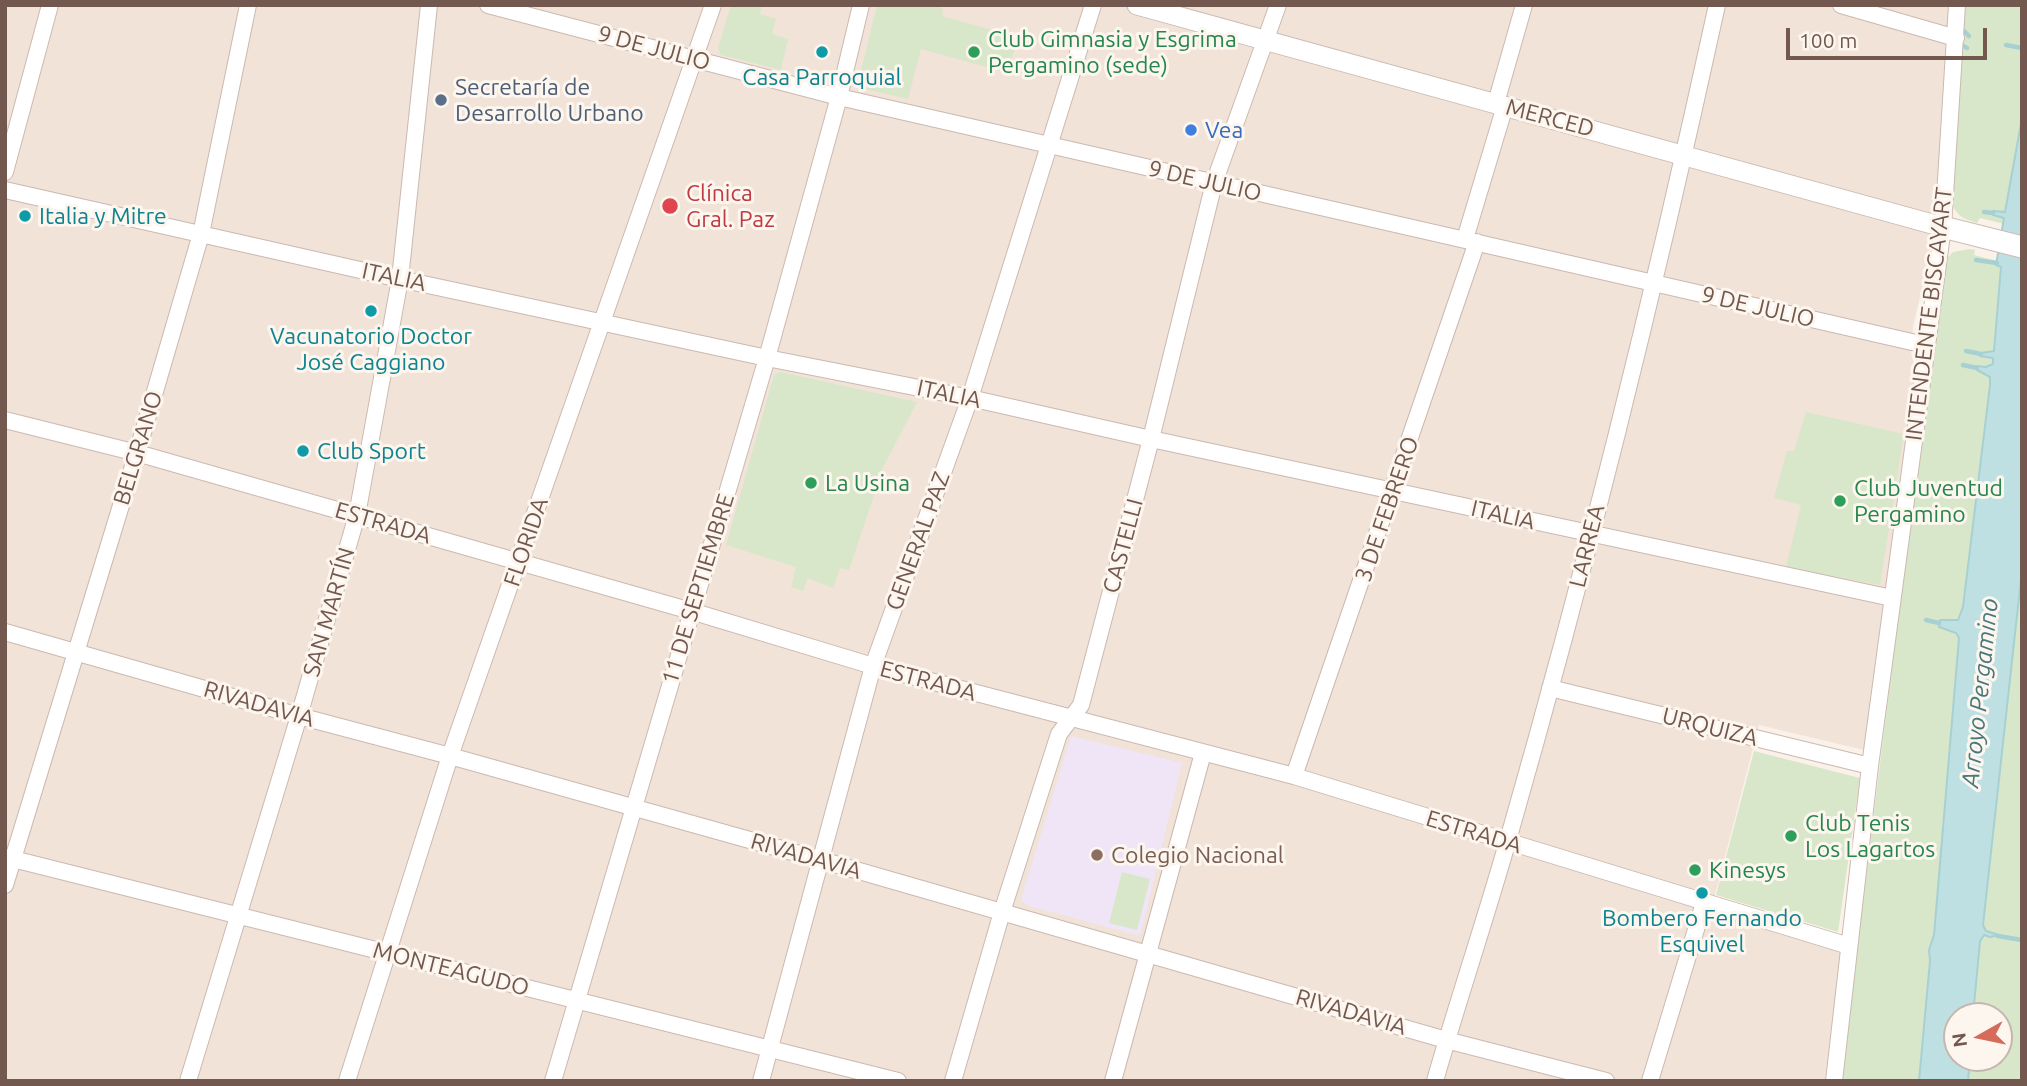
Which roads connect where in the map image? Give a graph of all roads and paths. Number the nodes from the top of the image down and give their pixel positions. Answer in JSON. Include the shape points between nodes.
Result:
{"nodes":[{"id":1,"x":50,"y":5,"type":"edge"},
{"id":2,"x":248,"y":5,"type":"edge"},
{"id":3,"x":429,"y":5,"type":"edge"},
{"id":4,"x":488,"y":5,"type":"edge"},
{"id":5,"x":713,"y":5,"type":"edge"},
{"id":6,"x":861,"y":5,"type":"edge"},
{"id":7,"x":1093,"y":5,"type":"edge"},
{"id":8,"x":1137,"y":5,"type":"edge"},
{"id":9,"x":1278,"y":5,"type":"edge"},
{"id":10,"x":1524,"y":5,"type":"edge"},
{"id":11,"x":1717,"y":5,"type":"edge"},
{"id":12,"x":1841,"y":5,"type":"edge"},
{"id":13,"x":1957,"y":5,"type":"edge"},
{"id":14,"x":1956,"y":38,"type":"junction"},
{"id":15,"x":1265,"y":39,"type":"junction"},
{"id":16,"x":694,"y":59,"type":"junction"},
{"id":17,"x":839,"y":97,"type":"junction"},
{"id":18,"x":1501,"y":105,"type":"junction"},
{"id":19,"x":1049,"y":144,"type":"junction"},
{"id":20,"x":1684,"y":156,"type":"junction"},
{"id":21,"x":5,"y":172,"type":"edge"},
{"id":22,"x":1213,"y":183,"type":"junction"},
{"id":23,"x":5,"y":190,"type":"edge"},
{"id":24,"x":1943,"y":227,"type":"junction"},
{"id":25,"x":201,"y":234,"type":"junction"},
{"id":26,"x":1471,"y":240,"type":"junction"},
{"id":27,"x":2022,"y":247,"type":"edge"},
{"id":28,"x":400,"y":279,"type":"junction"},
{"id":29,"x":1653,"y":284,"type":"junction"},
{"id":30,"x":602,"y":321,"type":"junction"},
{"id":31,"x":1925,"y":345,"type":"junction"},
{"id":32,"x":767,"y":358,"type":"junction"},
{"id":33,"x":971,"y":398,"type":"junction"},
{"id":34,"x":5,"y":420,"type":"edge"},
{"id":35,"x":1151,"y":439,"type":"junction"},
{"id":36,"x":137,"y":453,"type":"junction"},
{"id":37,"x":1393,"y":491,"type":"junction"},
{"id":38,"x":357,"y":515,"type":"junction"},
{"id":39,"x":1590,"y":534,"type":"junction"},
{"id":40,"x":520,"y":562,"type":"junction"},
{"id":41,"x":1892,"y":598,"type":"junction"},
{"id":42,"x":691,"y":611,"type":"junction"},
{"id":43,"x":5,"y":632,"type":"edge"},
{"id":44,"x":77,"y":652,"type":"junction"},
{"id":45,"x":873,"y":666,"type":"junction"},
{"id":46,"x":1550,"y":688,"type":"junction"},
{"id":47,"x":299,"y":716,"type":"junction"},
{"id":48,"x":1070,"y":719,"type":"junction"},
{"id":49,"x":1203,"y":753,"type":"junction"},
{"id":50,"x":450,"y":756,"type":"junction"},
{"id":51,"x":1870,"y":766,"type":"junction"},
{"id":52,"x":1294,"y":776,"type":"junction"},
{"id":53,"x":633,"y":807,"type":"junction"},
{"id":54,"x":1507,"y":843,"type":"junction"},
{"id":55,"x":9,"y":858,"type":"edge"},
{"id":56,"x":821,"y":860,"type":"junction"},
{"id":57,"x":5,"y":885,"type":"edge"},
{"id":58,"x":1704,"y":903,"type":"junction"},
{"id":59,"x":1002,"y":912,"type":"junction"},
{"id":60,"x":238,"y":916,"type":"junction"},
{"id":61,"x":1849,"y":946,"type":"junction"},
{"id":62,"x":388,"y":953,"type":"junction"},
{"id":63,"x":1150,"y":954,"type":"junction"},
{"id":64,"x":576,"y":1000,"type":"junction"},
{"id":65,"x":1447,"y":1040,"type":"junction"},
{"id":66,"x":769,"y":1048,"type":"junction"},
{"id":67,"x":188,"y":1081,"type":"edge"},
{"id":68,"x":347,"y":1081,"type":"edge"},
{"id":69,"x":553,"y":1081,"type":"edge"},
{"id":70,"x":761,"y":1081,"type":"edge"},
{"id":71,"x":898,"y":1081,"type":"edge"},
{"id":72,"x":953,"y":1081,"type":"edge"},
{"id":73,"x":1113,"y":1081,"type":"edge"},
{"id":74,"x":1434,"y":1081,"type":"edge"},
{"id":75,"x":1606,"y":1081,"type":"edge"},
{"id":76,"x":1650,"y":1081,"type":"edge"},
{"id":77,"x":1834,"y":1081,"type":"edge"}],
"edges":[{"from":1,"to":21,"type":"street"},
{"from":2,"to":25,"type":"street","name":"BELGRANO"},
{"from":3,"to":28,"type":"street","name":"SAN MARTÍN"},
{"from":4,"to":16,"type":"street","name":"9 DE JULIO"},
{"from":5,"to":16,"type":"street","name":"FLORIDA"},
{"from":6,"to":17,"type":"street","name":"11 DE SEPTIEMBRE"},
{"from":7,"to":19,"type":"street","name":"GENERAL PAZ"},
{"from":8,"to":15,"type":"street","name":"MERCED"},
{"from":9,"to":15,"type":"street","name":"CASTELLI"},
{"from":10,"to":18,"type":"street","name":"3 DE FEBRERO"},
{"from":11,"to":20,"type":"street","name":"LARREA"},
{"from":12,"to":14,"type":"street"},
{"from":13,"to":14,"type":"street","name":"INTENDENTE BISCAYART"},
{"from":14,"to":24,"type":"street","name":"INTENDENTE BISCAYART"},
{"from":15,"to":18,"type":"street","name":"MERCED"},
{"from":15,"to":22,"type":"street","name":"CASTELLI"},
{"from":16,"to":17,"type":"street","name":"9 DE JULIO"},
{"from":16,"to":30,"type":"street","name":"FLORIDA"},
{"from":17,"to":19,"type":"street","name":"9 DE JULIO"},
{"from":17,"to":32,"type":"street","name":"11 DE SEPTIEMBRE"},
{"from":18,"to":20,"type":"street","name":"MERCED"},
{"from":18,"to":26,"type":"street","name":"3 DE FEBRERO"},
{"from":19,"to":22,"type":"street","name":"9 DE JULIO"},
{"from":19,"to":33,"type":"street","name":"GENERAL PAZ"},
{"from":20,"to":24,"type":"street","name":"MERCED"},
{"from":20,"to":29,"type":"street","name":"LARREA"},
{"from":22,"to":26,"type":"street","name":"9 DE JULIO"},
{"from":22,"to":35,"type":"street","name":"CASTELLI"},
{"from":23,"to":25,"type":"street","name":"ITALIA"},
{"from":24,"to":27,"type":"main road","name":"MERCED"},
{"from":24,"to":31,"type":"street","name":"INTENDENTE BISCAYART"},
{"from":25,"to":28,"type":"street","name":"ITALIA"},
{"from":25,"to":36,"type":"street","name":"BELGRANO"},
{"from":26,"to":29,"type":"street","name":"9 DE JULIO"},
{"from":26,"to":37,"type":"street","name":"3 DE FEBRERO"},
{"from":28,"to":30,"type":"street","name":"ITALIA"},
{"from":28,"to":38,"type":"street","name":"SAN MARTÍN"},
{"from":29,"to":31,"type":"street","name":"9 DE JULIO"},
{"from":29,"to":39,"type":"street","name":"LARREA"},
{"from":30,"to":32,"type":"street","name":"ITALIA"},
{"from":30,"to":40,"type":"street","name":"FLORIDA"},
{"from":31,"to":41,"type":"street","name":"INTENDENTE BISCAYART"},
{"from":32,"to":33,"type":"street","name":"ITALIA"},
{"from":32,"to":42,"type":"street","name":"11 DE SEPTIEMBRE"},
{"from":33,"to":35,"type":"street","name":"ITALIA"},
{"from":33,"to":45,"type":"street","name":"GENERAL PAZ"},
{"from":34,"to":36,"type":"street","name":"ESTRADA"},
{"from":35,"to":37,"type":"street","name":"ITALIA"},
{"from":35,"to":48,"type":"street","name":"CASTELLI","via":[[1081,705]]},
{"from":36,"to":38,"type":"street","name":"ESTRADA"},
{"from":36,"to":44,"type":"street","name":"BELGRANO"},
{"from":37,"to":39,"type":"street","name":"ITALIA"},
{"from":37,"to":52,"type":"street","name":"3 DE FEBRERO"},
{"from":38,"to":40,"type":"street","name":"ESTRADA"},
{"from":38,"to":47,"type":"street","name":"SAN MARTÍN"},
{"from":39,"to":41,"type":"street","name":"ITALIA"},
{"from":39,"to":46,"type":"street","name":"LARREA"},
{"from":40,"to":42,"type":"street","name":"ESTRADA"},
{"from":40,"to":50,"type":"street","name":"FLORIDA"},
{"from":41,"to":51,"type":"street","name":"INTENDENTE BISCAYART"},
{"from":42,"to":45,"type":"street","name":"ESTRADA"},
{"from":42,"to":53,"type":"street","name":"11 DE SEPTIEMBRE"},
{"from":43,"to":44,"type":"street","name":"RIVADAVIA"},
{"from":44,"to":47,"type":"street","name":"RIVADAVIA"},
{"from":44,"to":55,"type":"street","name":"BELGRANO"},
{"from":45,"to":48,"type":"street","name":"ESTRADA"},
{"from":45,"to":56,"type":"street","name":"GENERAL PAZ"},
{"from":46,"to":51,"type":"street","name":"URQUIZA"},
{"from":46,"to":54,"type":"street","name":"LARREA"},
{"from":47,"to":50,"type":"street","name":"RIVADAVIA"},
{"from":47,"to":60,"type":"street","name":"SAN MARTÍN"},
{"from":48,"to":49,"type":"street","name":"ESTRADA"},
{"from":48,"to":59,"type":"street","name":"CASTELLI","via":[[1059,734]]},
{"from":49,"to":52,"type":"street","name":"ESTRADA"},
{"from":49,"to":63,"type":"street"},
{"from":50,"to":53,"type":"street","name":"RIVADAVIA"},
{"from":50,"to":62,"type":"street","name":"FLORIDA"},
{"from":51,"to":61,"type":"street","name":"INTENDENTE BISCAYART"},
{"from":52,"to":54,"type":"street","name":"ESTRADA"},
{"from":53,"to":56,"type":"street","name":"RIVADAVIA"},
{"from":53,"to":64,"type":"street","name":"11 DE SEPTIEMBRE"},
{"from":54,"to":58,"type":"street","name":"ESTRADA"},
{"from":54,"to":65,"type":"street","name":"LARREA"},
{"from":55,"to":57,"type":"street","name":"BELGRANO"},
{"from":55,"to":60,"type":"street","name":"MONTEAGUDO"},
{"from":56,"to":59,"type":"street","name":"RIVADAVIA"},
{"from":56,"to":66,"type":"street","name":"GENERAL PAZ"},
{"from":58,"to":61,"type":"street","name":"ESTRADA"},
{"from":58,"to":76,"type":"street"},
{"from":59,"to":63,"type":"street","name":"RIVADAVIA"},
{"from":59,"to":72,"type":"street","name":"CASTELLI"},
{"from":60,"to":62,"type":"street","name":"MONTEAGUDO"},
{"from":60,"to":67,"type":"street","name":"SAN MARTÍN"},
{"from":61,"to":77,"type":"street","name":"INTENDENTE BISCAYART"},
{"from":62,"to":64,"type":"street","name":"MONTEAGUDO"},
{"from":62,"to":68,"type":"street","name":"FLORIDA"},
{"from":63,"to":65,"type":"street","name":"RIVADAVIA"},
{"from":63,"to":73,"type":"street"},
{"from":64,"to":66,"type":"street","name":"MONTEAGUDO"},
{"from":64,"to":69,"type":"street","name":"11 DE SEPTIEMBRE"},
{"from":65,"to":74,"type":"street","name":"LARREA"},
{"from":65,"to":75,"type":"street","name":"RIVADAVIA"},
{"from":66,"to":70,"type":"street","name":"GENERAL PAZ"},
{"from":66,"to":71,"type":"street","name":"MONTEAGUDO"}]}
